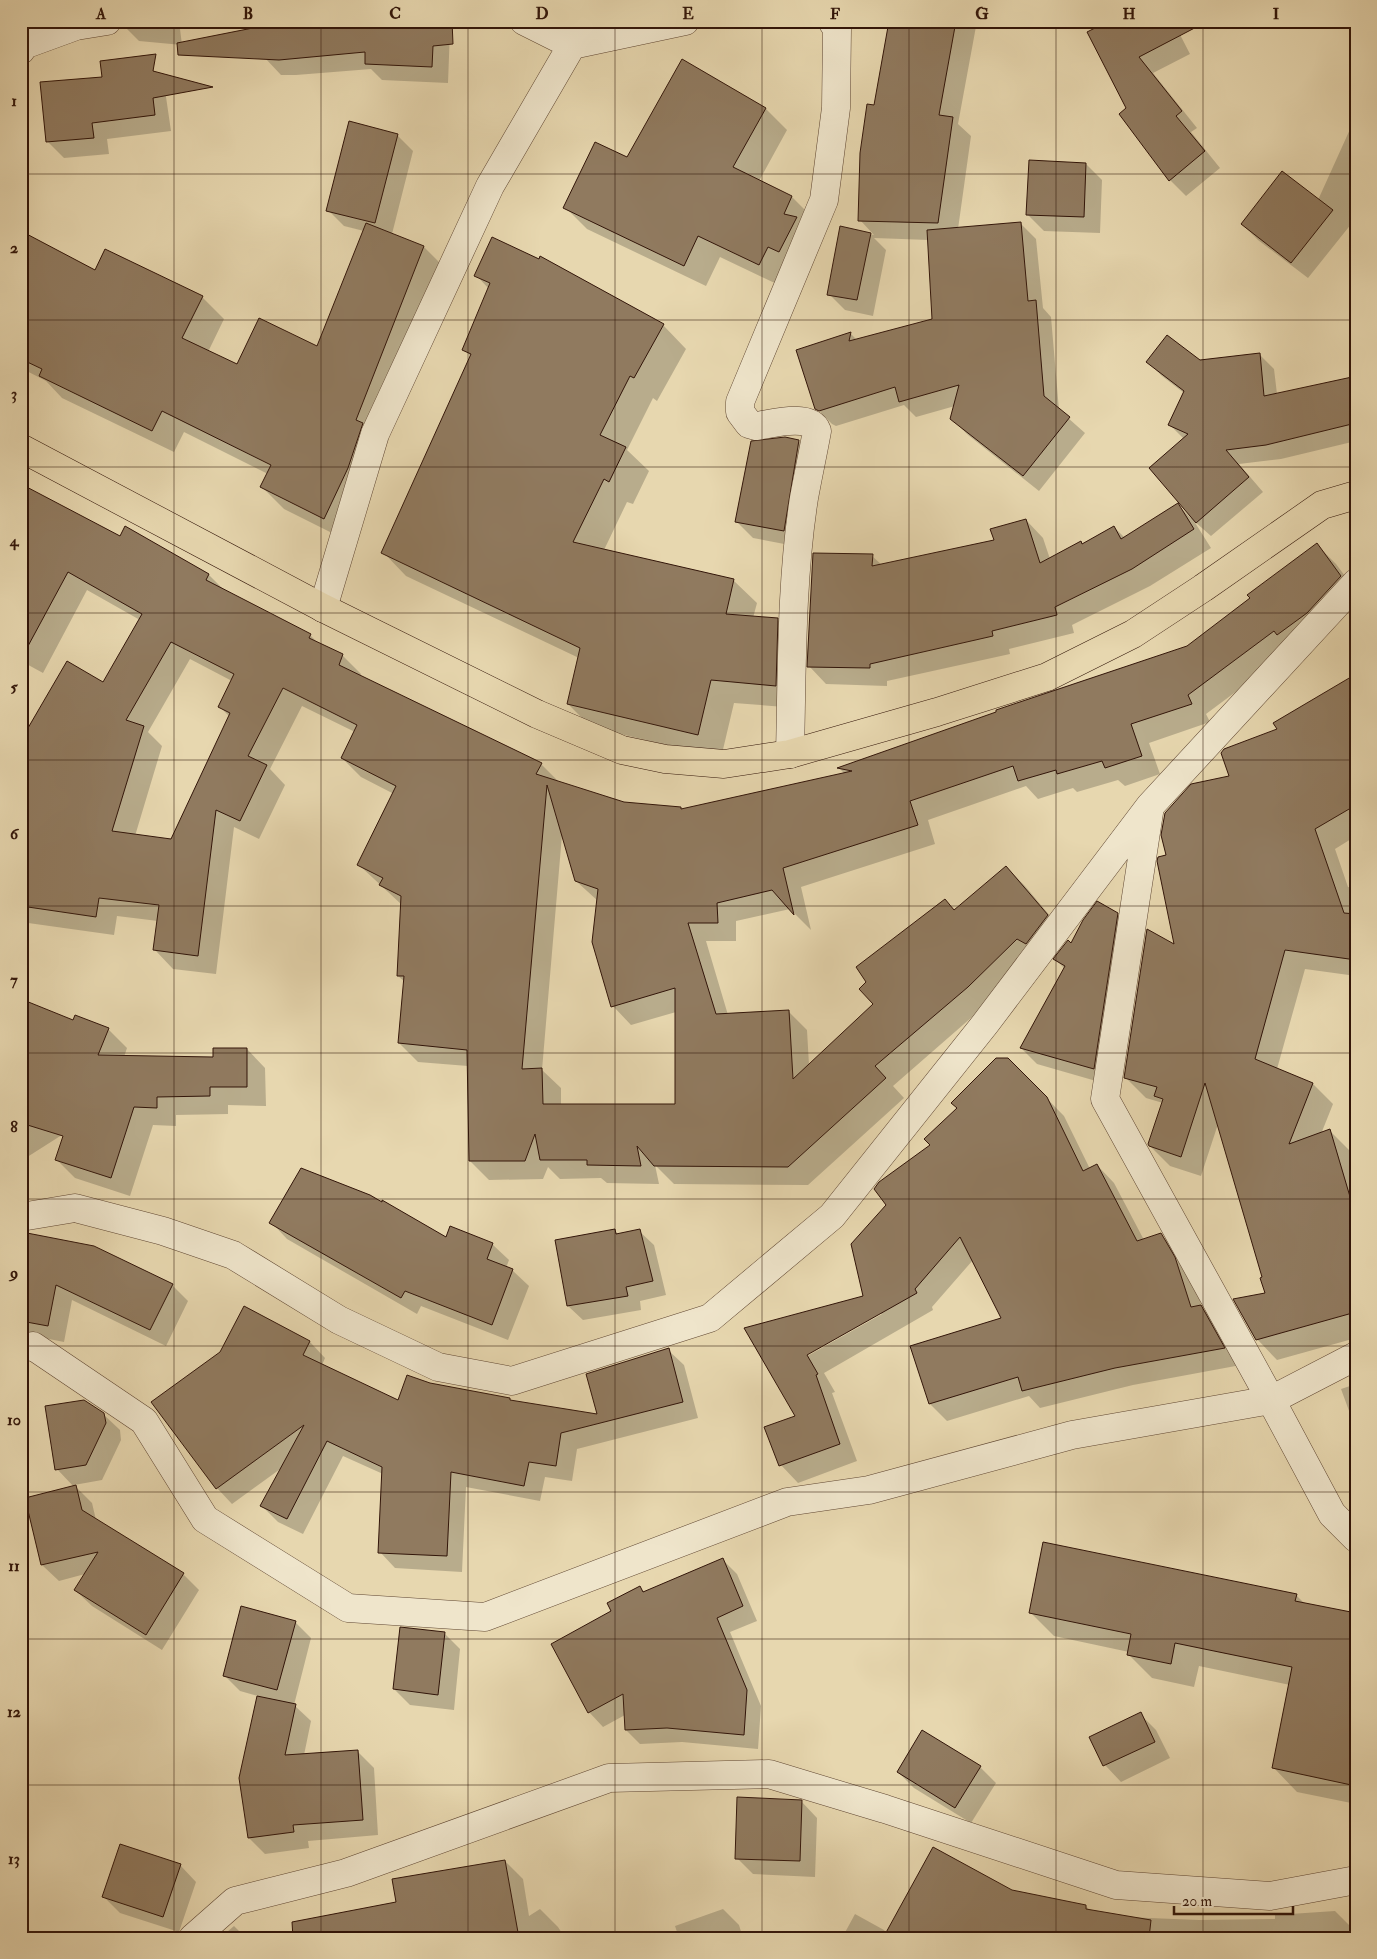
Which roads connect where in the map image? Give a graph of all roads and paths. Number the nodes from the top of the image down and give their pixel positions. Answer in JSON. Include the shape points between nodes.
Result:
{"nodes":[{"id":1,"x":107,"y":21,"type":"edge"},
{"id":2,"x":524,"y":21,"type":"edge"},
{"id":3,"x":685,"y":21,"type":"edge"},
{"id":4,"x":832,"y":21,"type":"edge"},
{"id":5,"x":76,"y":24,"type":"edge"},
{"id":6,"x":573,"y":33,"type":"edge"},
{"id":7,"x":21,"y":50,"type":"edge"},
{"id":8,"x":21,"y":448,"type":"edge"},
{"id":9,"x":1356,"y":496,"type":"edge"},
{"id":10,"x":1356,"y":583,"type":"edge"},
{"id":11,"x":323,"y":608,"type":"junction"},
{"id":12,"x":790,"y":754,"type":"junction"},
{"id":13,"x":1150,"y":806,"type":"junction"},
{"id":14,"x":21,"y":1216,"type":"edge"},
{"id":15,"x":21,"y":1348,"type":"edge"},
{"id":16,"x":1356,"y":1356,"type":"edge"},
{"id":17,"x":1272,"y":1400,"type":"junction"},
{"id":18,"x":1356,"y":1538,"type":"edge"},
{"id":19,"x":1356,"y":1880,"type":"edge"},
{"id":20,"x":193,"y":1938,"type":"edge"}],
"edges":[{"from":1,"to":5,"type":"street"},
{"from":2,"to":6,"type":"street"},
{"from":3,"to":6,"type":"street"},
{"from":4,"to":12,"type":"street","via":[[837,29],[836,108],[824,200],[740,402],[740,412],[749,424],[756,426],[803,420],[813,424],[818,431],[804,500],[797,571],[791,653]]},
{"from":5,"to":7,"type":"street","via":[[24,45]]},
{"from":6,"to":11,"type":"street","via":[[490,186],[376,434]]},
{"from":8,"to":11,"type":"highway"},
{"from":9,"to":12,"type":"highway","via":[[1322,505],[1133,634],[1047,677]]},
{"from":10,"to":13,"type":"street"},
{"from":11,"to":12,"type":"highway","via":[[537,714],[622,750],[665,759],[724,764]]},
{"from":13,"to":14,"type":"street","via":[[985,1024],[832,1216],[710,1318],[512,1381],[438,1367],[338,1320],[233,1255],[163,1231],[75,1208]]},
{"from":13,"to":17,"type":"street","via":[[1105,1099]]},
{"from":15,"to":17,"type":"street","via":[[33,1346],[144,1421],[205,1519],[348,1608],[486,1617],[788,1502],[869,1490],[1072,1434]]},
{"from":16,"to":17,"type":"street"},
{"from":17,"to":18,"type":"street","via":[[1332,1514]]},
{"from":19,"to":20,"type":"street","via":[[1270,1896],[1116,1885],[769,1774],[609,1778],[346,1873],[235,1901]]}]}
